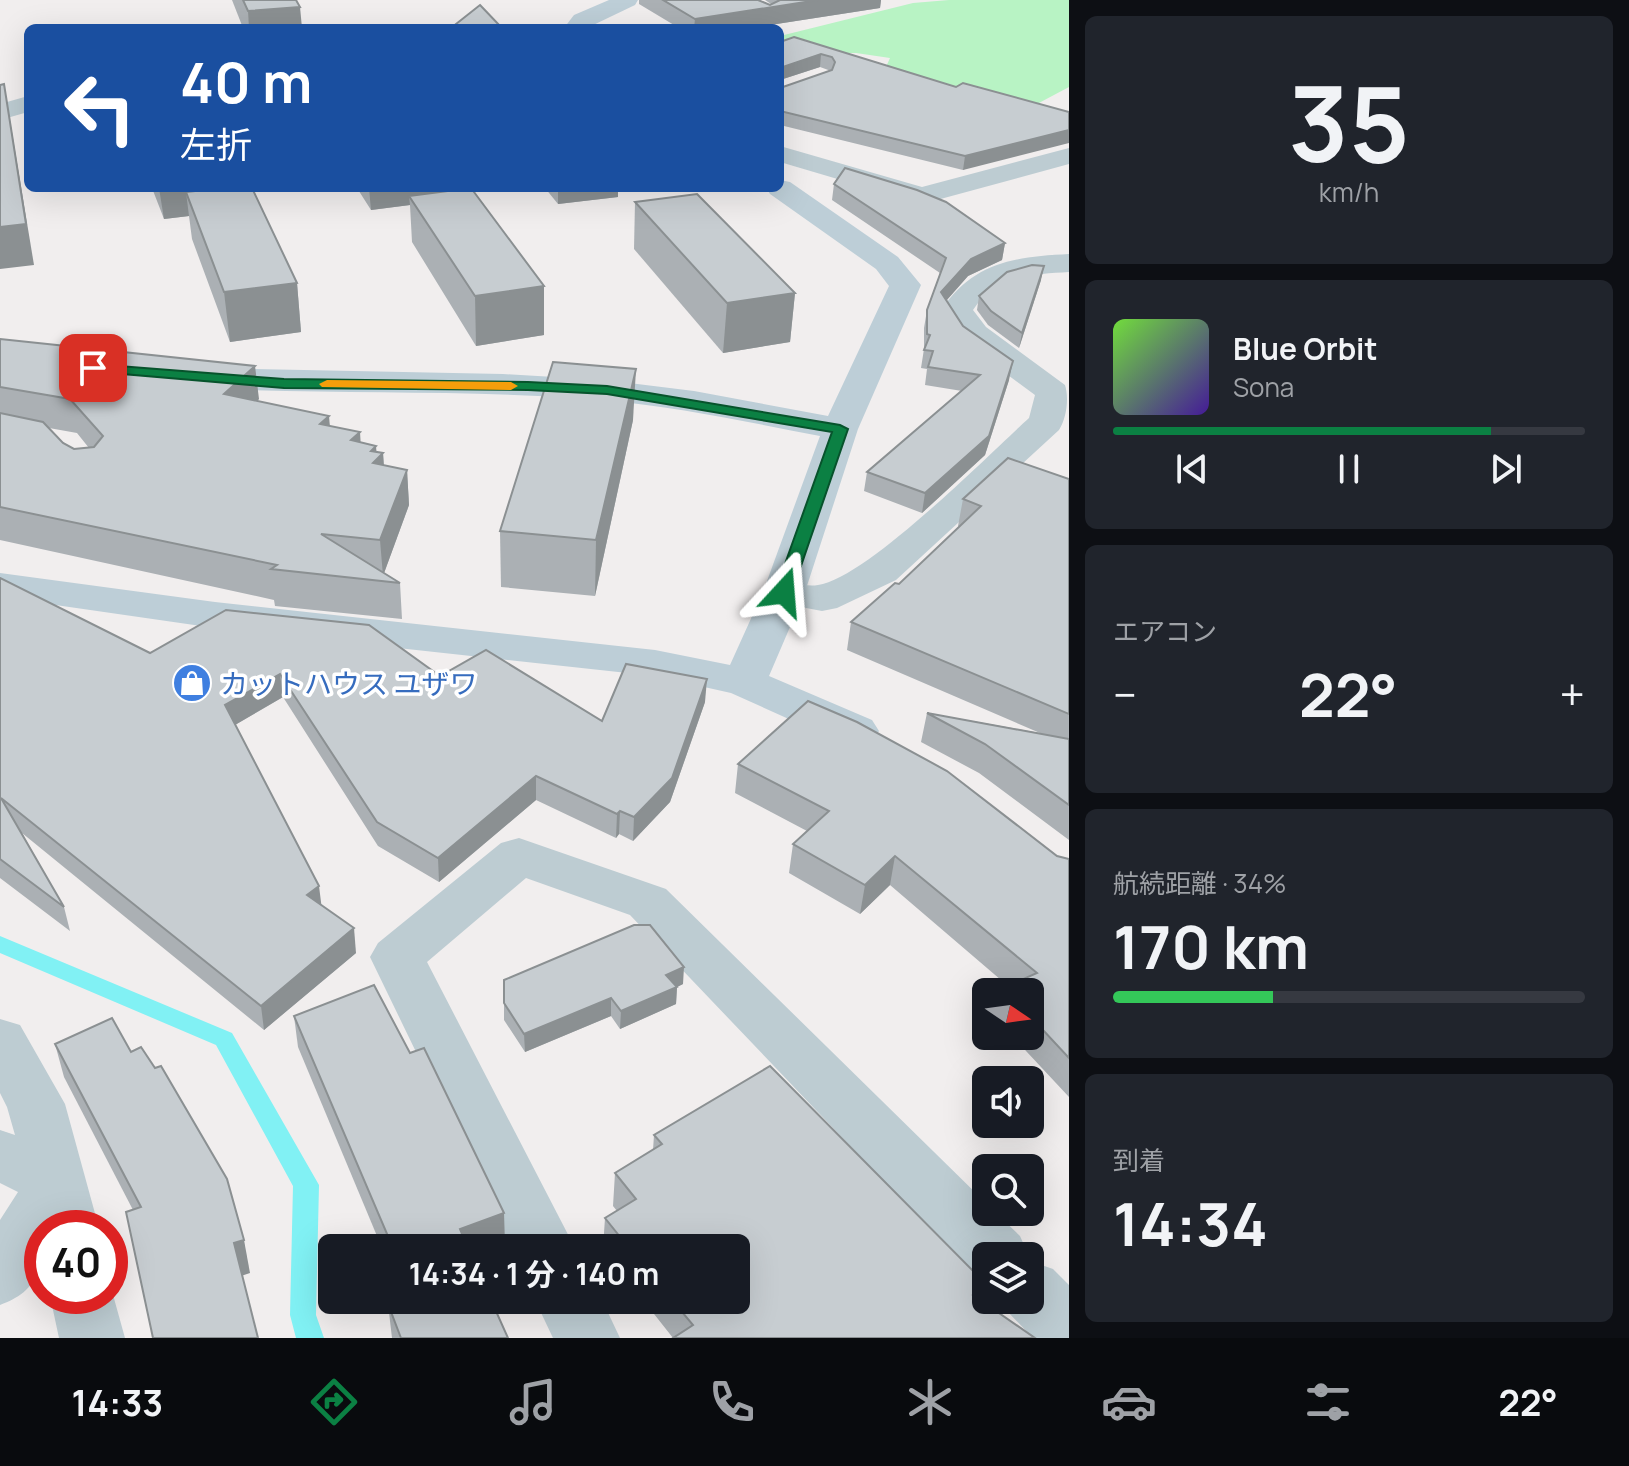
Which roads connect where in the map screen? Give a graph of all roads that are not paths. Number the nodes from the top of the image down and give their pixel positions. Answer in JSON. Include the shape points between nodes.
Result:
{"nodes":[{"id":1,"x":627,"y":0,"type":"edge"},
{"id":2,"x":578,"y":24,"type":"edge"},
{"id":3,"x":24,"y":105,"type":"edge"},
{"id":4,"x":0,"y":112,"type":"edge"},
{"id":5,"x":784,"y":137,"type":"edge"},
{"id":6,"x":784,"y":155,"type":"edge"},
{"id":7,"x":1069,"y":156,"type":"edge"},
{"id":8,"x":784,"y":191,"type":"edge"},
{"id":9,"x":922,"y":196,"type":"junction"},
{"id":10,"x":963,"y":214,"type":"edge"},
{"id":11,"x":1038,"y":259,"type":"edge"},
{"id":12,"x":158,"y":375,"type":"edge"},
{"id":13,"x":840,"y":429,"type":"junction"},
{"id":14,"x":0,"y":585,"type":"edge"},
{"id":15,"x":784,"y":592,"type":"junction"},
{"id":16,"x":744,"y":682,"type":"junction"},
{"id":17,"x":896,"y":751,"type":"edge"},
{"id":18,"x":0,"y":1041,"type":"edge"},
{"id":19,"x":0,"y":1155,"type":"edge"},
{"id":20,"x":63,"y":1205,"type":"edge"},
{"id":21,"x":536,"y":1234,"type":"edge"},
{"id":22,"x":983,"y":1242,"type":"edge"},
{"id":23,"x":0,"y":1276,"type":"edge"},
{"id":24,"x":1044,"y":1304,"type":"edge"},
{"id":25,"x":87,"y":1314,"type":"edge"},
{"id":26,"x":575,"y":1314,"type":"edge"},
{"id":27,"x":1069,"y":1330,"type":"edge"},
{"id":28,"x":92,"y":1338,"type":"edge"},
{"id":29,"x":587,"y":1338,"type":"edge"}],
"edges":[{"from":1,"to":2,"type":"street"},
{"from":3,"to":4,"type":"street"},
{"from":5,"to":9,"type":"street","via":[[861,160]]},
{"from":6,"to":9,"type":"street"},
{"from":7,"to":9,"type":"street"},
{"from":8,"to":13,"type":"street","via":[[887,263],[905,285]]},
{"from":9,"to":10,"type":"street"},
{"from":11,"to":15,"type":"street","via":[[968,290],[957,310],[974,334],[1053,392],[1046,422],[882,571],[822,599]]},
{"from":12,"to":13,"type":"street","via":[[284,384],[607,390]]},
{"from":13,"to":15,"type":"street"},
{"from":14,"to":16,"type":"street","via":[[215,615],[655,663]]},
{"from":15,"to":16,"type":"street"},
{"from":16,"to":17,"type":"street"},
{"from":18,"to":20,"type":"street","via":[[36,1104]]},
{"from":19,"to":20,"type":"street"},
{"from":20,"to":23,"type":"street"},
{"from":21,"to":22,"type":"street","via":[[397,957],[519,856],[648,902]]},
{"from":24,"to":27,"type":"street"},
{"from":25,"to":28,"type":"street"},
{"from":26,"to":29,"type":"street"}]}
